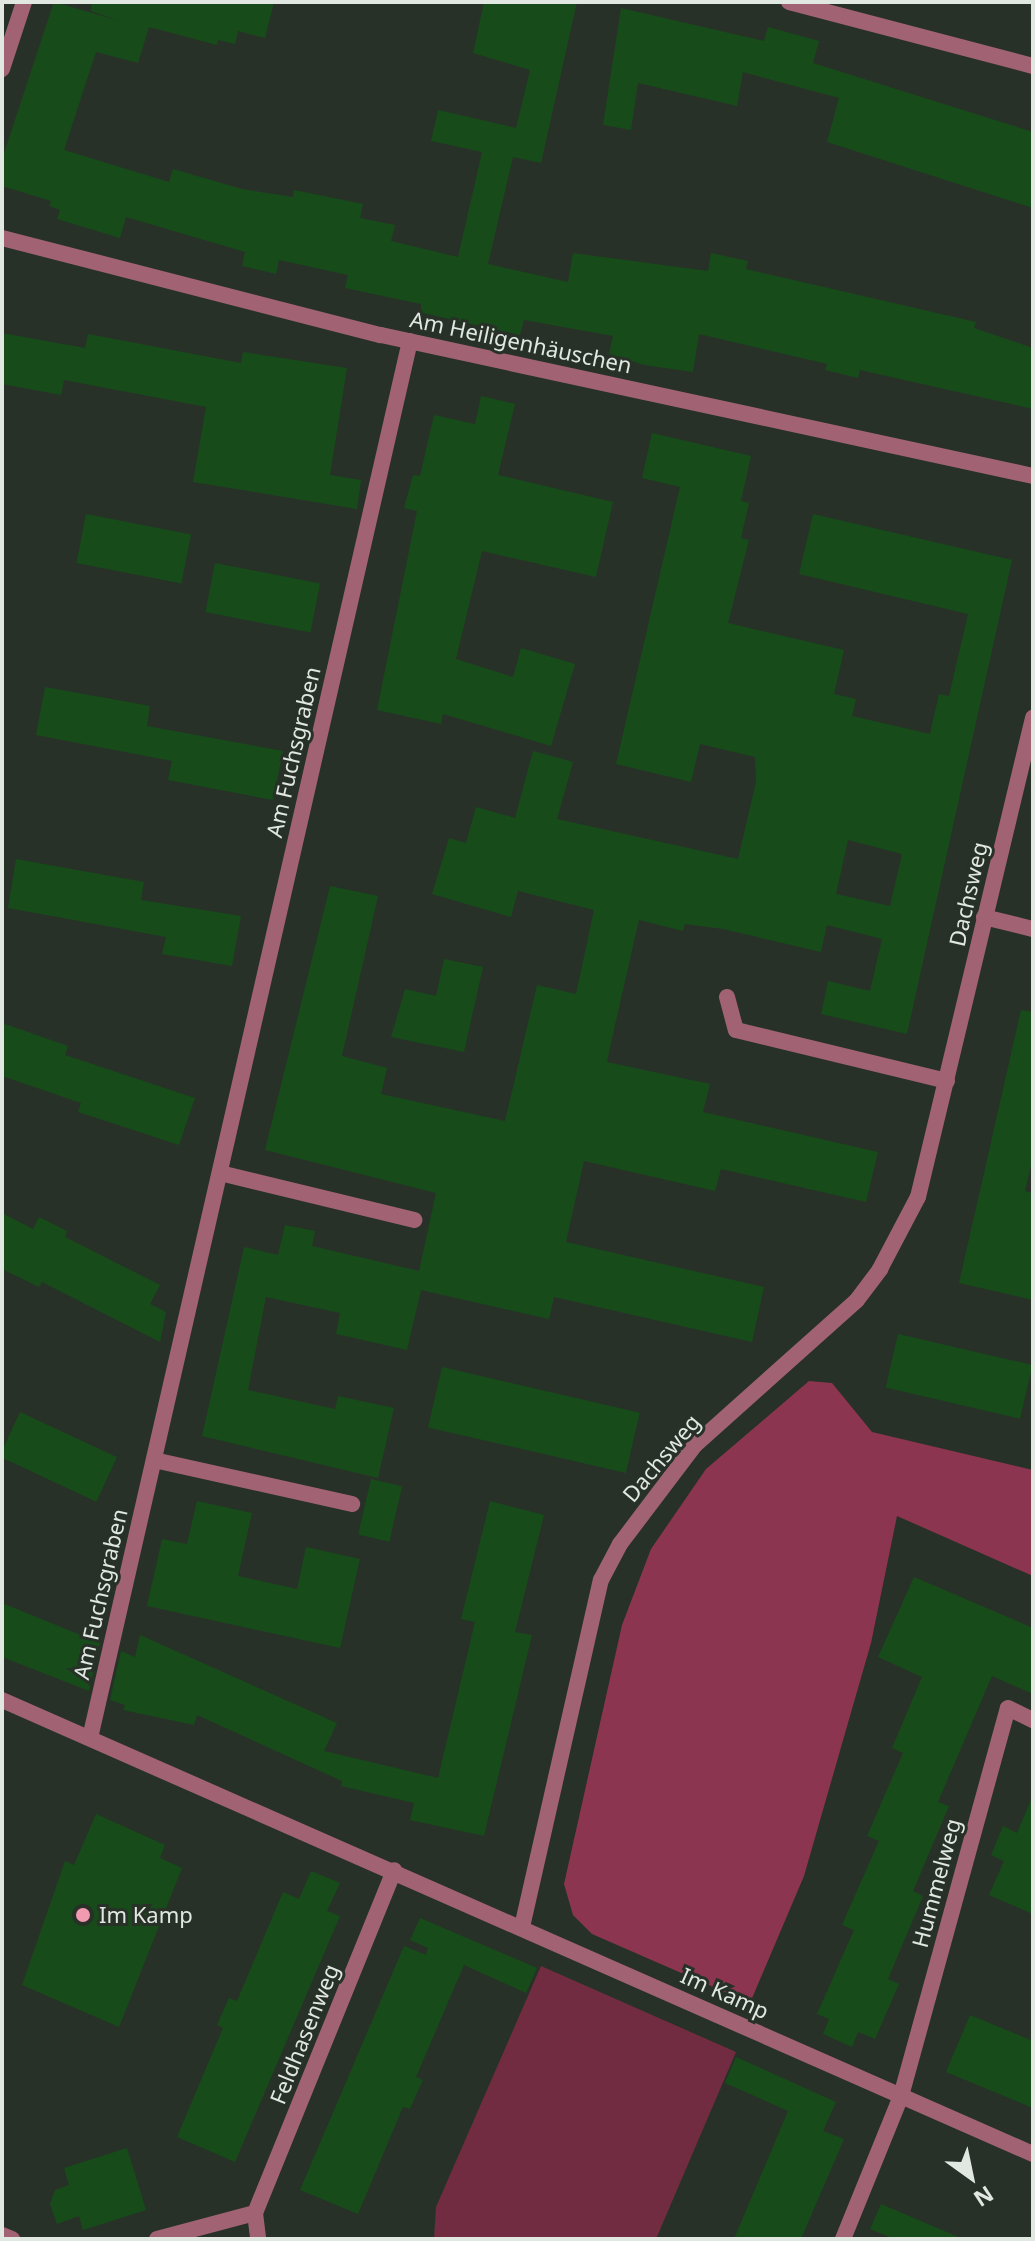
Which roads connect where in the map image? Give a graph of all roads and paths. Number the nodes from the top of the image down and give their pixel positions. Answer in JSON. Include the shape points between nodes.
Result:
{"nodes":[{"id":1,"x":24,"y":2,"type":"edge"},
{"id":2,"x":789,"y":2,"type":"edge"},
{"id":3,"x":1033,"y":66,"type":"edge"},
{"id":4,"x":2,"y":69,"type":"edge"},
{"id":5,"x":2,"y":238,"type":"edge"},
{"id":6,"x":410,"y":341,"type":"junction"},
{"id":7,"x":1033,"y":476,"type":"edge"},
{"id":8,"x":1033,"y":718,"type":"edge"},
{"id":9,"x":984,"y":917,"type":"junction"},
{"id":10,"x":1033,"y":929,"type":"edge"},
{"id":11,"x":727,"y":997,"type":"dead end"},
{"id":12,"x":947,"y":1081,"type":"junction"},
{"id":13,"x":220,"y":1173,"type":"junction"},
{"id":14,"x":414,"y":1220,"type":"dead end"},
{"id":15,"x":154,"y":1460,"type":"junction"},
{"id":16,"x":352,"y":1504,"type":"dead end"},
{"id":17,"x":2,"y":1700,"type":"edge"},
{"id":18,"x":1033,"y":1720,"type":"edge"},
{"id":19,"x":90,"y":1738,"type":"junction"},
{"id":20,"x":394,"y":1870,"type":"junction"},
{"id":21,"x":522,"y":1927,"type":"junction"},
{"id":22,"x":901,"y":2096,"type":"junction"},
{"id":23,"x":1033,"y":2154,"type":"edge"},
{"id":24,"x":255,"y":2213,"type":"junction"},
{"id":25,"x":157,"y":2239,"type":"edge"},
{"id":26,"x":258,"y":2239,"type":"edge"},
{"id":27,"x":843,"y":2239,"type":"edge"}],
"edges":[{"from":1,"to":4,"type":"street"},
{"from":2,"to":3,"type":"street"},
{"from":5,"to":6,"type":"street","name":"Am Heiligenhäuschen"},
{"from":6,"to":7,"type":"street","name":"Am Heiligenhäuschen"},
{"from":6,"to":13,"type":"street","name":"Am Fuchsgraben"},
{"from":8,"to":9,"type":"street","name":"Dachsweg"},
{"from":9,"to":10,"type":"street"},
{"from":9,"to":12,"type":"street","name":"Dachsweg"},
{"from":11,"to":12,"type":"street","via":[[736,1030]]},
{"from":12,"to":21,"type":"street","name":"Dachsweg","via":[[918,1197],[880,1269],[808,1347],[695,1445],[660,1485],[601,1580]]},
{"from":13,"to":14,"type":"street"},
{"from":13,"to":15,"type":"street","name":"Am Fuchsgraben"},
{"from":15,"to":16,"type":"street"},
{"from":15,"to":19,"type":"street","name":"Am Fuchsgraben"},
{"from":17,"to":19,"type":"street","name":"Im Kamp"},
{"from":18,"to":22,"type":"street","name":"Hummelweg","via":[[1008,1708]]},
{"from":19,"to":20,"type":"street","name":"Im Kamp"},
{"from":20,"to":21,"type":"street","name":"Im Kamp"},
{"from":20,"to":24,"type":"street","name":"Feldhasenweg"},
{"from":21,"to":22,"type":"street","name":"Im Kamp"},
{"from":22,"to":23,"type":"street","name":"Im Kamp"},
{"from":22,"to":27,"type":"street"},
{"from":24,"to":25,"type":"street"},
{"from":24,"to":26,"type":"street","name":"Feldhasenweg"}]}
